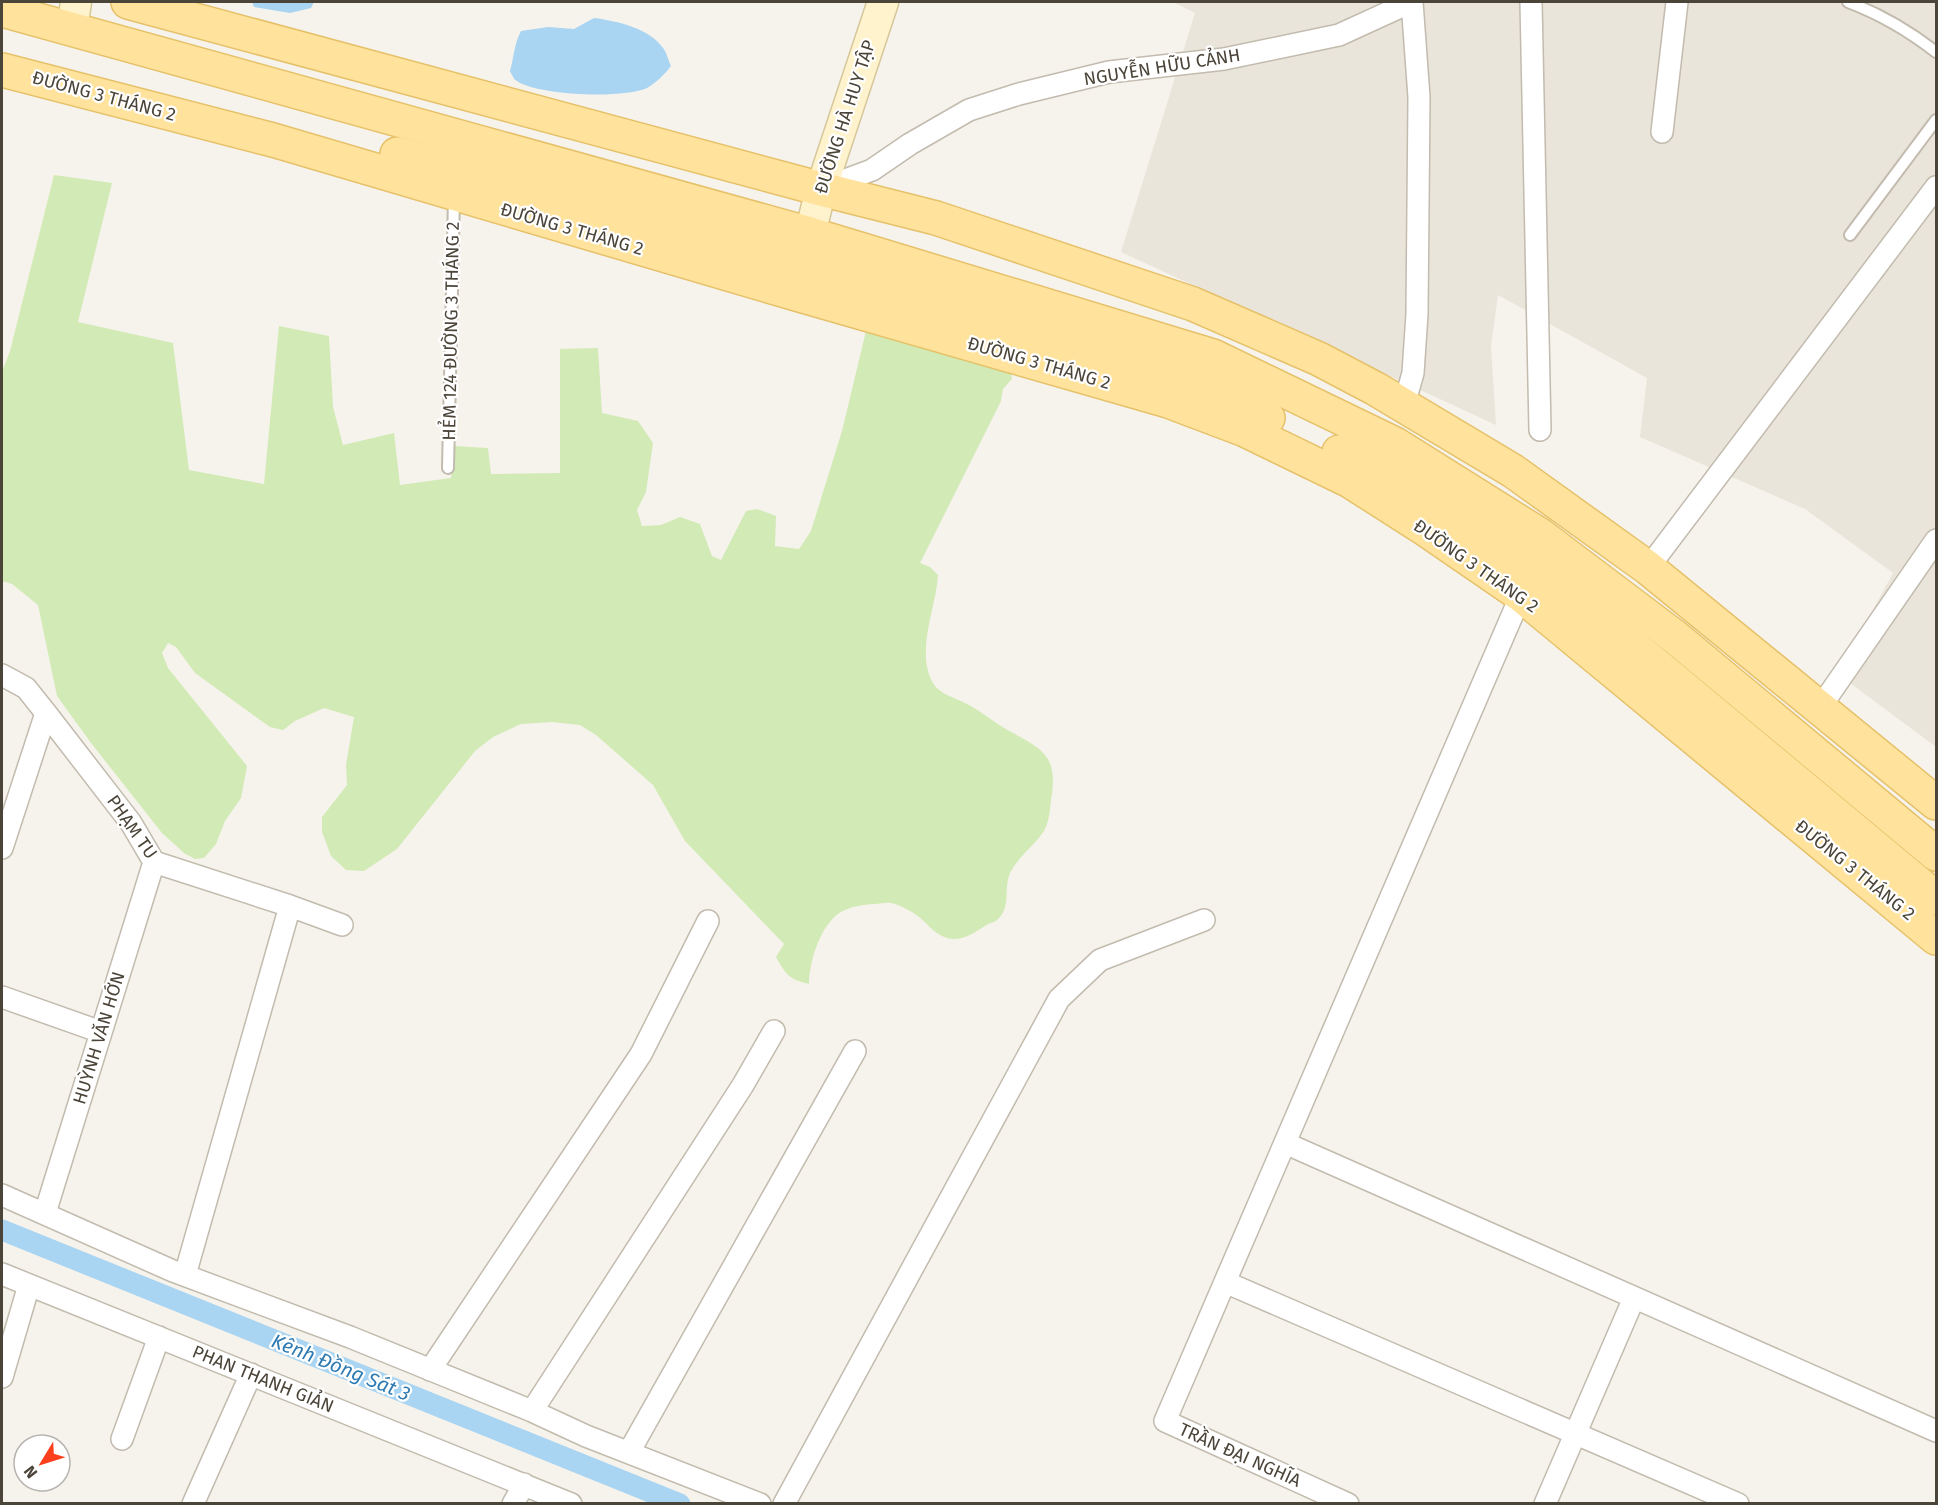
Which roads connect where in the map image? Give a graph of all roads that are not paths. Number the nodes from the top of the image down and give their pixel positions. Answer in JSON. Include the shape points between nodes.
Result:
{"nodes":[{"id":1,"x":128,"y":2,"type":"edge"},
{"id":2,"x":882,"y":2,"type":"edge"},
{"id":3,"x":1412,"y":2,"type":"edge"},
{"id":4,"x":1531,"y":2,"type":"edge"},
{"id":5,"x":1677,"y":2,"type":"edge"},
{"id":6,"x":1848,"y":2,"type":"edge"},
{"id":7,"x":2,"y":10,"type":"edge"},
{"id":8,"x":74,"y":16,"type":"edge"},
{"id":9,"x":2,"y":46,"type":"edge"},
{"id":10,"x":1936,"y":52,"type":"edge"},
{"id":11,"x":2,"y":70,"type":"edge"},
{"id":12,"x":1936,"y":120,"type":"edge"},
{"id":13,"x":1662,"y":132,"type":"dead end"},
{"id":14,"x":1936,"y":187,"type":"edge"},
{"id":15,"x":821,"y":189,"type":"junction"},
{"id":16,"x":454,"y":194,"type":"junction"},
{"id":17,"x":810,"y":234,"type":"junction"},
{"id":18,"x":1850,"y":235,"type":"dead end"},
{"id":19,"x":799,"y":280,"type":"junction"},
{"id":20,"x":1404,"y":405,"type":"junction"},
{"id":21,"x":1540,"y":430,"type":"dead end"},
{"id":22,"x":448,"y":468,"type":"dead end"},
{"id":23,"x":1936,"y":540,"type":"edge"},
{"id":24,"x":1648,"y":568,"type":"junction"},
{"id":25,"x":1521,"y":595,"type":"junction"},
{"id":26,"x":2,"y":675,"type":"edge"},
{"id":27,"x":1819,"y":709,"type":"junction"},
{"id":28,"x":46,"y":713,"type":"junction"},
{"id":29,"x":1936,"y":803,"type":"edge"},
{"id":30,"x":2,"y":848,"type":"edge"},
{"id":31,"x":1936,"y":854,"type":"edge"},
{"id":32,"x":153,"y":862,"type":"junction"},
{"id":33,"x":1936,"y":898,"type":"edge"},
{"id":34,"x":290,"y":906,"type":"junction"},
{"id":35,"x":1204,"y":920,"type":"dead end"},
{"id":36,"x":708,"y":921,"type":"dead end"},
{"id":37,"x":342,"y":925,"type":"dead end"},
{"id":38,"x":1936,"y":938,"type":"edge"},
{"id":39,"x":2,"y":997,"type":"edge"},
{"id":40,"x":774,"y":1031,"type":"dead end"},
{"id":41,"x":101,"y":1032,"type":"junction"},
{"id":42,"x":855,"y":1051,"type":"dead end"},
{"id":43,"x":1285,"y":1143,"type":"junction"},
{"id":44,"x":2,"y":1195,"type":"edge"},
{"id":45,"x":45,"y":1214,"type":"junction"},
{"id":46,"x":2,"y":1274,"type":"edge"},
{"id":47,"x":185,"y":1275,"type":"junction"},
{"id":48,"x":1225,"y":1282,"type":"junction"},
{"id":49,"x":29,"y":1285,"type":"junction"},
{"id":50,"x":1634,"y":1298,"type":"junction"},
{"id":51,"x":159,"y":1337,"type":"junction"},
{"id":52,"x":430,"y":1370,"type":"junction"},
{"id":53,"x":251,"y":1374,"type":"junction"},
{"id":54,"x":2,"y":1377,"type":"edge"},
{"id":55,"x":532,"y":1412,"type":"junction"},
{"id":56,"x":1936,"y":1431,"type":"edge"},
{"id":57,"x":1574,"y":1434,"type":"junction"},
{"id":58,"x":122,"y":1439,"type":"dead end"},
{"id":59,"x":628,"y":1452,"type":"junction"},
{"id":60,"x":524,"y":1484,"type":"junction"},
{"id":61,"x":193,"y":1503,"type":"edge"},
{"id":62,"x":513,"y":1503,"type":"edge"},
{"id":63,"x":571,"y":1503,"type":"edge"},
{"id":64,"x":760,"y":1503,"type":"edge"},
{"id":65,"x":784,"y":1503,"type":"edge"},
{"id":66,"x":1348,"y":1503,"type":"edge"},
{"id":67,"x":1545,"y":1503,"type":"edge"},
{"id":68,"x":1738,"y":1503,"type":"edge"}],
"edges":[{"from":1,"to":15,"type":"main road"},
{"from":2,"to":15,"type":"street","name":"ĐƯỜNG HÀ HUY TẬP"},
{"from":3,"to":15,"type":"street","name":"NGUYỄN HỮU CẢNH","via":[[1339,35],[1224,59],[1109,72],[1019,94],[969,110],[872,170]]},
{"from":3,"to":20,"type":"street","via":[[1419,97],[1418,314],[1413,373]]},
{"from":4,"to":21,"type":"street"},
{"from":5,"to":13,"type":"street"},
{"from":6,"to":10,"type":"lane","via":[[1908,31]]},
{"from":7,"to":8,"type":"main road"},
{"from":8,"to":17,"type":"main road"},
{"from":9,"to":19,"type":"main road","name":"ĐƯỜNG 3 THÁNG 2"},
{"from":11,"to":16,"type":"main road","name":"ĐƯỜNG 3 THÁNG 2","via":[[273,140]]},
{"from":12,"to":18,"type":"lane"},
{"from":14,"to":24,"type":"street"},
{"from":15,"to":17,"type":"street","name":"ĐƯỜNG HÀ HUY TẬP"},
{"from":15,"to":20,"type":"main road","via":[[936,218],[1193,304],[1319,359]]},
{"from":16,"to":19,"type":"main road","name":"ĐƯỜNG 3 THÁNG 2"},
{"from":16,"to":22,"type":"lane","name":"HẺM 124 ĐƯỜNG 3 THÁNG 2"},
{"from":17,"to":19,"type":"main road"},
{"from":17,"to":31,"type":"main road","via":[[1213,356],[1395,444],[1540,535],[1674,637]]},
{"from":19,"to":25,"type":"main road","name":"ĐƯỜNG 3 THÁNG 2","via":[[1245,430],[1350,481]]},
{"from":19,"to":33,"type":"main road","name":"ĐƯỜNG 3 THÁNG 2","via":[[1197,384],[1375,470],[1518,557],[1650,660]]},
{"from":20,"to":24,"type":"main road","via":[[1545,492]]},
{"from":23,"to":27,"type":"street"},
{"from":24,"to":27,"type":"main road"},
{"from":25,"to":38,"type":"main road","name":"ĐƯỜNG 3 THÁNG 2"},
{"from":25,"to":43,"type":"street"},
{"from":26,"to":28,"type":"street","name":"PHẠM TU","via":[[26,688]]},
{"from":27,"to":29,"type":"main road"},
{"from":28,"to":30,"type":"street"},
{"from":28,"to":32,"type":"street","name":"PHẠM TU","via":[[131,823]]},
{"from":32,"to":34,"type":"street","name":"PHẠM TU"},
{"from":32,"to":41,"type":"street","name":"HUỲNH VĂN HỚN"},
{"from":34,"to":37,"type":"street","name":"PHẠM TU"},
{"from":34,"to":47,"type":"street"},
{"from":35,"to":65,"type":"street","via":[[1100,960],[1059,999]]},
{"from":36,"to":52,"type":"street","via":[[641,1054]]},
{"from":39,"to":41,"type":"street"},
{"from":40,"to":55,"type":"street"},
{"from":41,"to":45,"type":"street","name":"HUỲNH VĂN HỚN"},
{"from":42,"to":59,"type":"street"},
{"from":43,"to":48,"type":"street"},
{"from":43,"to":50,"type":"street"},
{"from":44,"to":45,"type":"street"},
{"from":45,"to":47,"type":"street"},
{"from":46,"to":49,"type":"street","name":"PHAN THANH GIẢN"},
{"from":47,"to":52,"type":"street"},
{"from":48,"to":57,"type":"street"},
{"from":48,"to":66,"type":"street","name":"TRẦN ĐẠI NGHĨA","via":[[1165,1421]]},
{"from":49,"to":51,"type":"street","name":"PHAN THANH GIẢN"},
{"from":49,"to":54,"type":"street"},
{"from":50,"to":56,"type":"street"},
{"from":50,"to":57,"type":"street"},
{"from":51,"to":53,"type":"street","name":"PHAN THANH GIẢN"},
{"from":51,"to":58,"type":"street"},
{"from":52,"to":55,"type":"street"},
{"from":53,"to":60,"type":"street","name":"PHAN THANH GIẢN"},
{"from":53,"to":61,"type":"street"},
{"from":55,"to":59,"type":"street"},
{"from":57,"to":67,"type":"street"},
{"from":57,"to":68,"type":"street"},
{"from":59,"to":64,"type":"street"},
{"from":60,"to":62,"type":"street"},
{"from":60,"to":63,"type":"street","name":"PHAN THANH GIẢN"}]}
